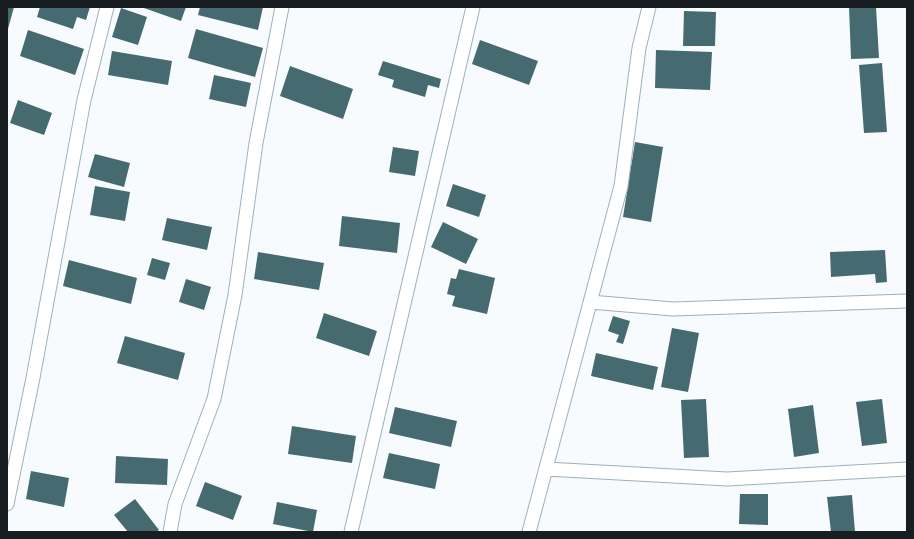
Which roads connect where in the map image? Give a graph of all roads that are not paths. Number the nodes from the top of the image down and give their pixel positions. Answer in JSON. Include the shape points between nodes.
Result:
{"nodes":[{"id":1,"x":107,"y":7,"type":"edge"},
{"id":2,"x":282,"y":7,"type":"edge"},
{"id":3,"x":473,"y":7,"type":"edge"},
{"id":4,"x":649,"y":7,"type":"edge"},
{"id":5,"x":907,"y":301,"type":"edge"},
{"id":6,"x":590,"y":302,"type":"junction"},
{"id":7,"x":546,"y":469,"type":"junction"},
{"id":8,"x":907,"y":469,"type":"edge"},
{"id":9,"x":7,"y":504,"type":"edge"},
{"id":10,"x":170,"y":532,"type":"edge"},
{"id":11,"x":351,"y":532,"type":"edge"},
{"id":12,"x":529,"y":532,"type":"edge"}],
"edges":[{"from":1,"to":9,"type":"street","via":[[84,100]]},
{"from":2,"to":10,"type":"street","via":[[256,143],[235,294],[214,399],[175,504]]},
{"from":3,"to":11,"type":"street"},
{"from":4,"to":6,"type":"street","via":[[639,48],[621,186]]},
{"from":5,"to":6,"type":"street","via":[[673,309]]},
{"from":6,"to":7,"type":"street"},
{"from":7,"to":8,"type":"street","via":[[727,479]]},
{"from":7,"to":12,"type":"street"}]}
